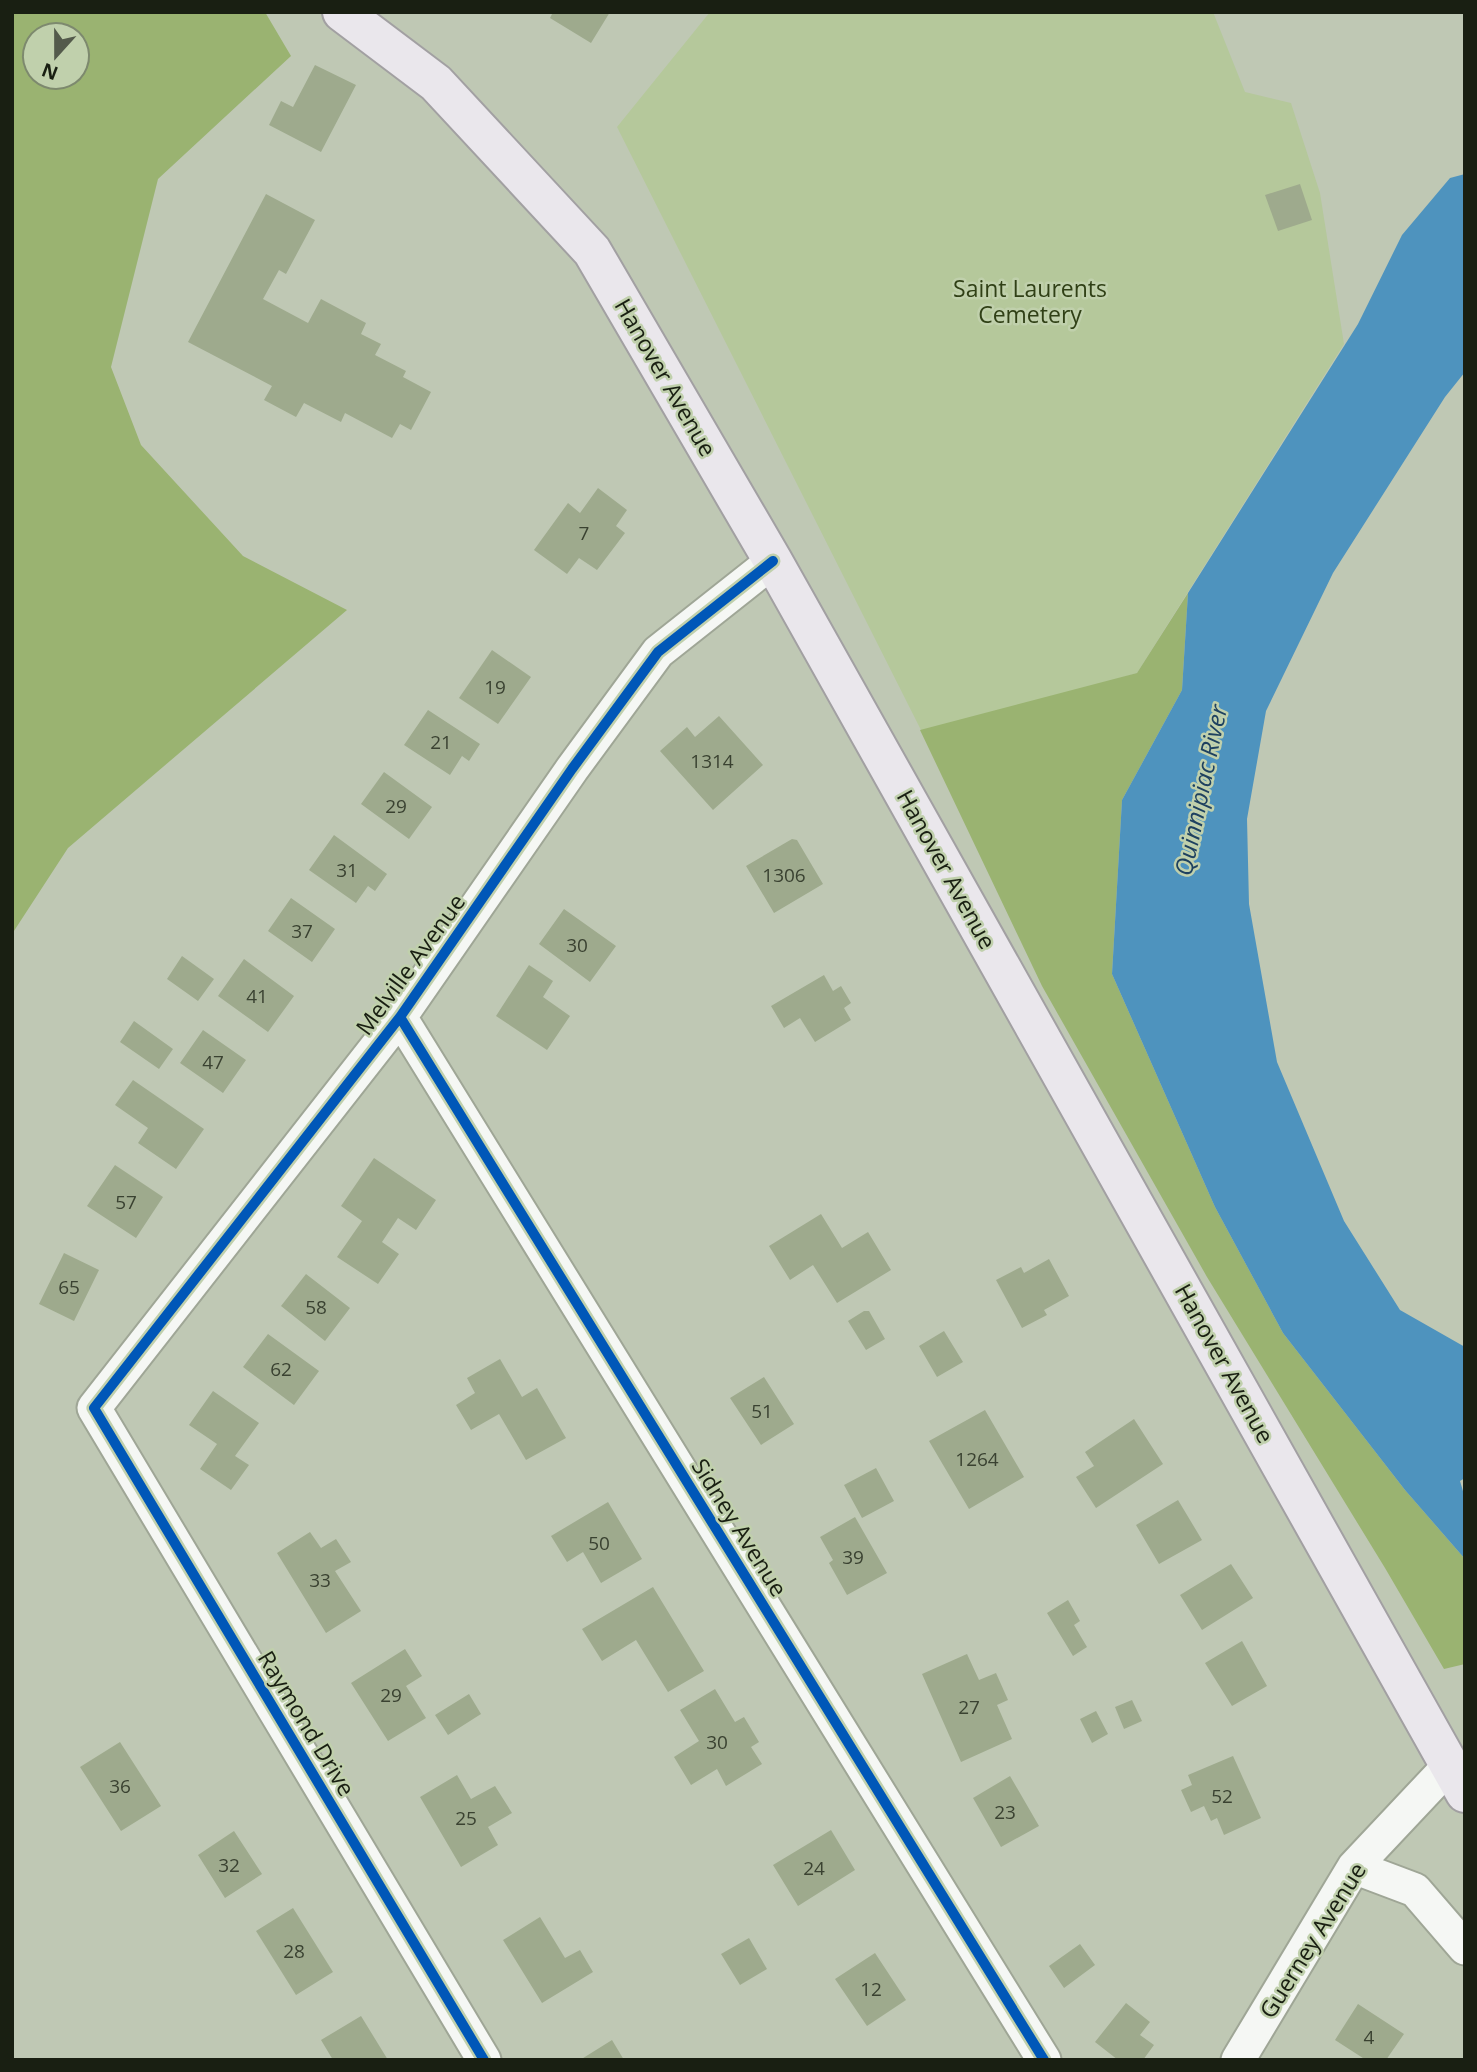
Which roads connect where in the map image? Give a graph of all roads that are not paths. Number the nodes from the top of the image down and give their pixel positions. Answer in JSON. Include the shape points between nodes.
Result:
{"nodes":[{"id":1,"x":342,"y":12,"type":"edge"},
{"id":2,"x":773,"y":561,"type":"junction"},
{"id":3,"x":400,"y":1017,"type":"junction"},
{"id":4,"x":94,"y":1408,"type":"joint"},
{"id":5,"x":1458,"y":1779,"type":"edge"},
{"id":6,"x":1354,"y":1867,"type":"junction"},
{"id":7,"x":1465,"y":1948,"type":"edge"},
{"id":8,"x":484,"y":2060,"type":"edge"},
{"id":9,"x":1044,"y":2060,"type":"edge"},
{"id":10,"x":1238,"y":2060,"type":"edge"}],
"edges":[{"from":1,"to":2,"type":"main road","name":"Hanover Avenue","via":[[436,83],[592,251]]},
{"from":2,"to":3,"type":"street","name":"Melville Avenue","via":[[659,652]]},
{"from":2,"to":5,"type":"main road","name":"Hanover Avenue"},
{"from":3,"to":4,"type":"street","name":"Melville Avenue"},
{"from":3,"to":9,"type":"street","name":"Sidney Avenue"},
{"from":4,"to":8,"type":"street","name":"Raymond Drive"},
{"from":5,"to":6,"type":"street","name":"Guerney Avenue"},
{"from":6,"to":7,"type":"street","via":[[1415,1890]]},
{"from":6,"to":10,"type":"street","name":"Guerney Avenue"}]}
